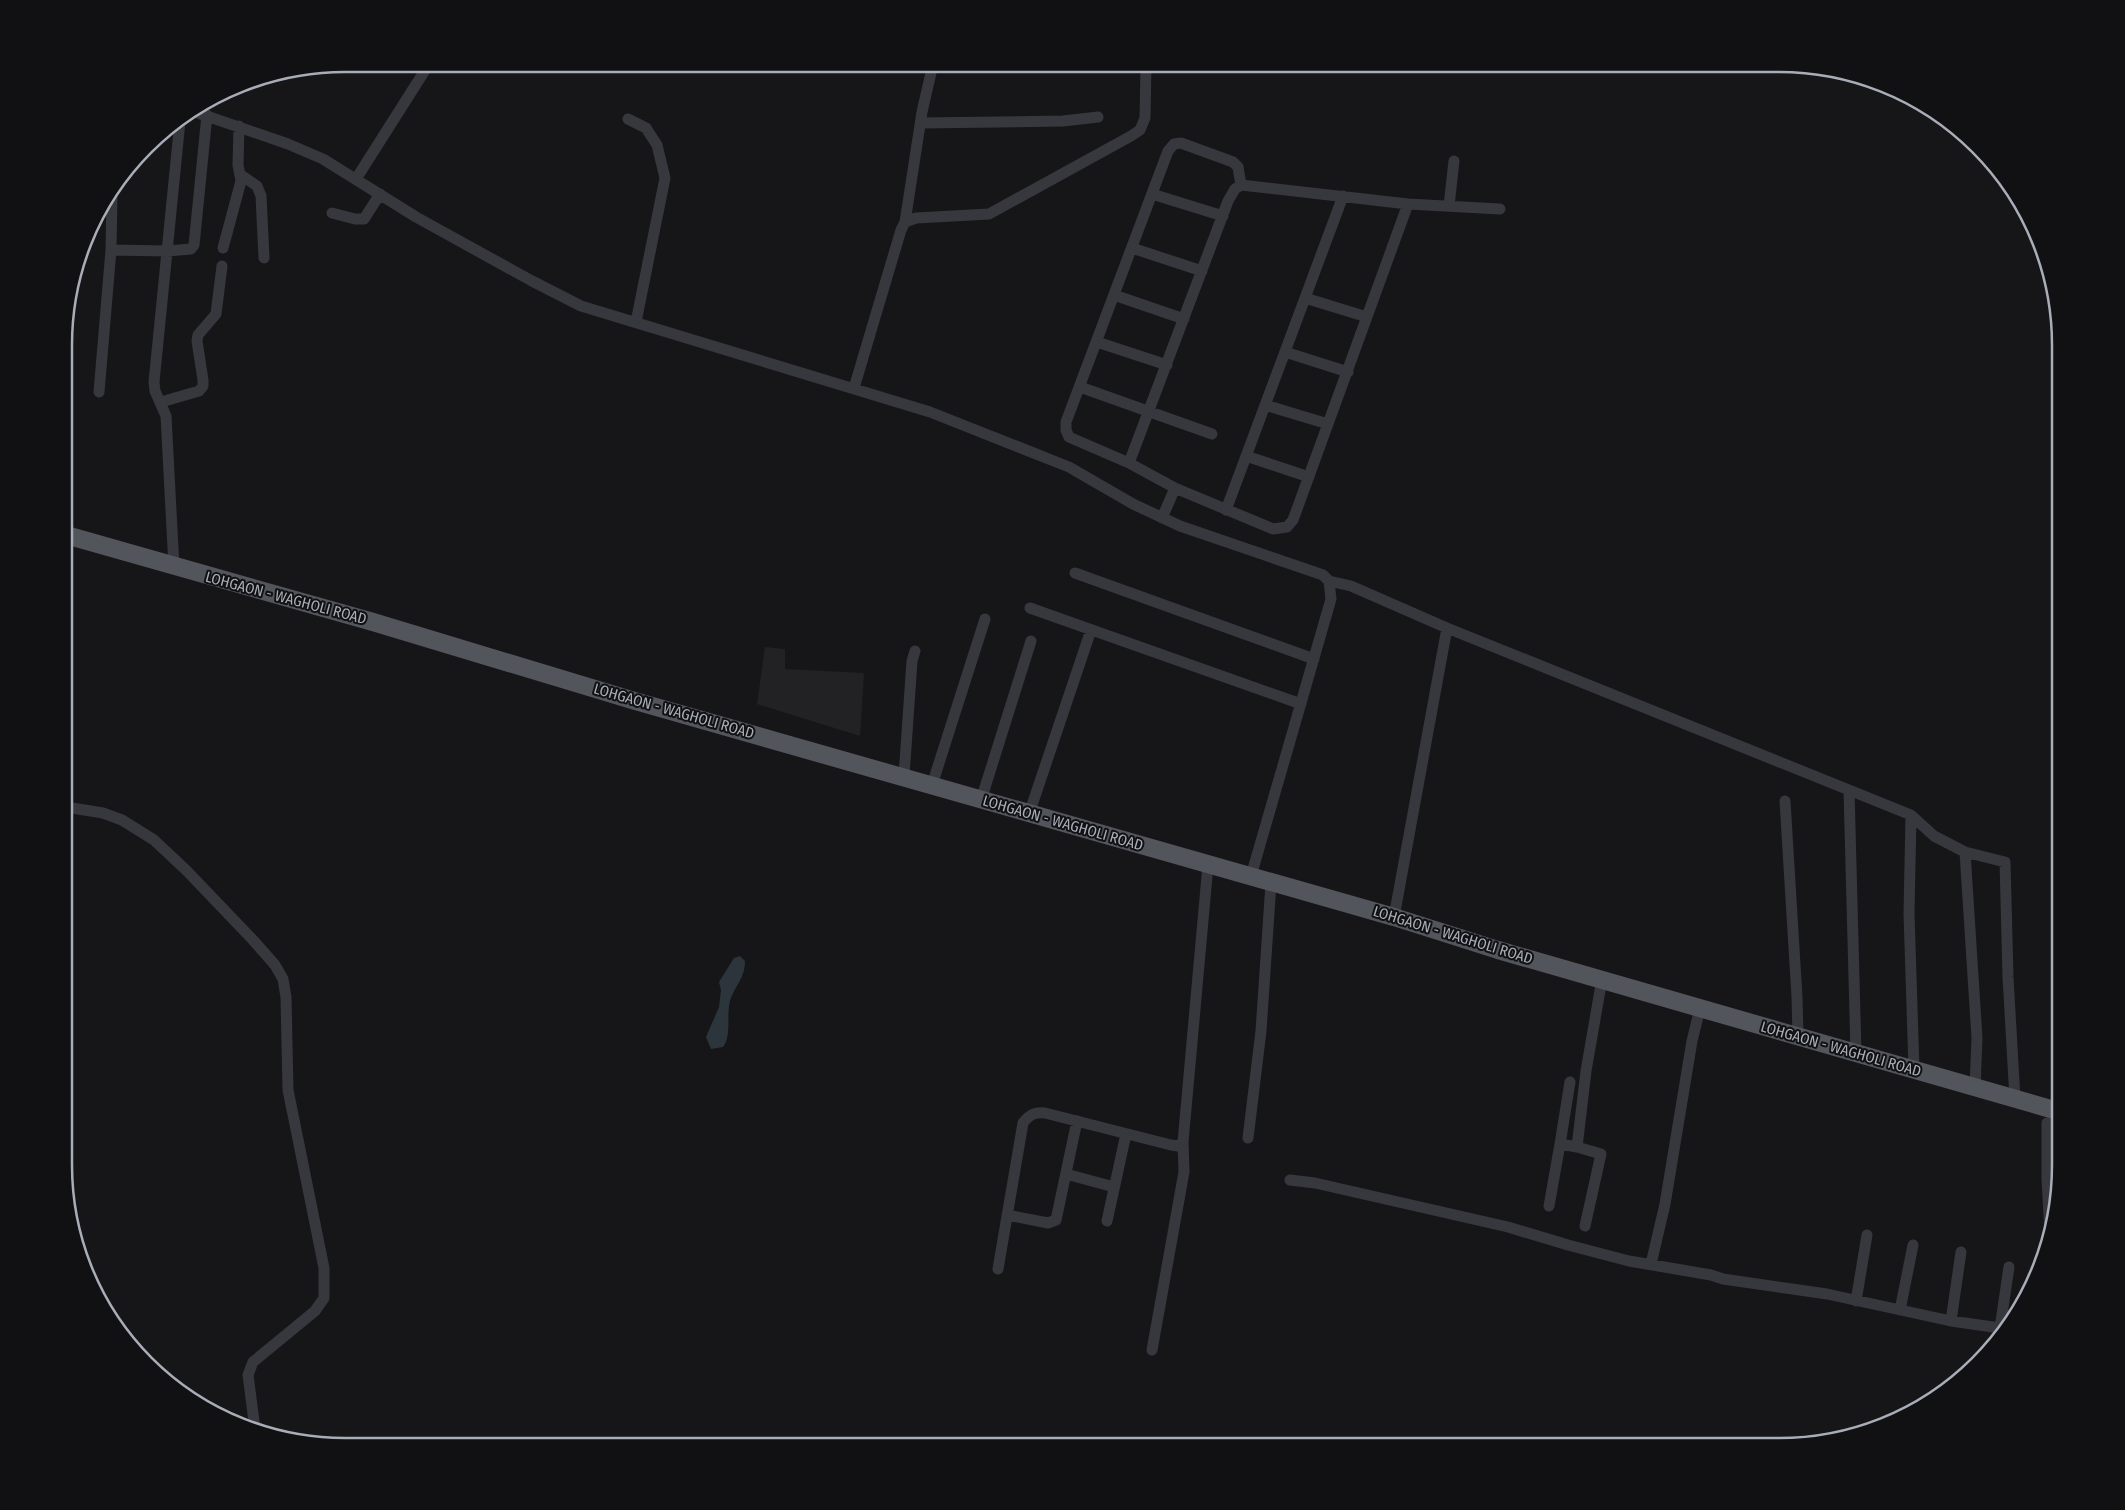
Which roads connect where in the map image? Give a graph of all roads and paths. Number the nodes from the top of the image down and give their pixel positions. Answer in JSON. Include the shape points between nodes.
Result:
{"nodes":[{"id":1,"x":424,"y":72,"type":"edge"},
{"id":2,"x":931,"y":72,"type":"edge"},
{"id":3,"x":1146,"y":72,"type":"edge"},
{"id":4,"x":202,"y":114,"type":"edge"},
{"id":5,"x":207,"y":115,"type":"junction"},
{"id":6,"x":1098,"y":117,"type":"dead end"},
{"id":7,"x":628,"y":119,"type":"dead end"},
{"id":8,"x":921,"y":123,"type":"junction"},
{"id":9,"x":239,"y":126,"type":"junction"},
{"id":10,"x":179,"y":129,"type":"edge"},
{"id":11,"x":1454,"y":161,"type":"dead end"},
{"id":12,"x":241,"y":175,"type":"junction"},
{"id":13,"x":356,"y":179,"type":"junction"},
{"id":14,"x":1241,"y":185,"type":"junction"},
{"id":15,"x":380,"y":194,"type":"junction"},
{"id":16,"x":1152,"y":194,"type":"junction"},
{"id":17,"x":1343,"y":196,"type":"junction"},
{"id":18,"x":1408,"y":204,"type":"junction"},
{"id":19,"x":112,"y":205,"type":"edge"},
{"id":20,"x":1449,"y":206,"type":"junction"},
{"id":21,"x":1500,"y":209,"type":"dead end"},
{"id":22,"x":332,"y":213,"type":"dead end"},
{"id":23,"x":1223,"y":216,"type":"junction"},
{"id":24,"x":905,"y":222,"type":"junction"},
{"id":25,"x":224,"y":248,"type":"dead end"},
{"id":26,"x":1132,"y":248,"type":"junction"},
{"id":27,"x":111,"y":250,"type":"junction"},
{"id":28,"x":167,"y":251,"type":"junction"},
{"id":29,"x":264,"y":258,"type":"dead end"},
{"id":30,"x":222,"y":266,"type":"dead end"},
{"id":31,"x":1202,"y":271,"type":"junction"},
{"id":32,"x":1114,"y":295,"type":"junction"},
{"id":33,"x":1305,"y":298,"type":"junction"},
{"id":34,"x":1367,"y":317,"type":"junction"},
{"id":35,"x":1184,"y":319,"type":"junction"},
{"id":36,"x":636,"y":322,"type":"junction"},
{"id":37,"x":1096,"y":342,"type":"junction"},
{"id":38,"x":1285,"y":352,"type":"junction"},
{"id":39,"x":1167,"y":365,"type":"junction"},
{"id":40,"x":1348,"y":372,"type":"junction"},
{"id":41,"x":854,"y":388,"type":"junction"},
{"id":42,"x":1080,"y":388,"type":"junction"},
{"id":43,"x":99,"y":392,"type":"dead end"},
{"id":44,"x":161,"y":402,"type":"junction"},
{"id":45,"x":1265,"y":405,"type":"junction"},
{"id":46,"x":1149,"y":411,"type":"junction"},
{"id":47,"x":1328,"y":424,"type":"junction"},
{"id":48,"x":1212,"y":434,"type":"dead end"},
{"id":49,"x":1246,"y":456,"type":"junction"},
{"id":50,"x":1130,"y":463,"type":"junction"},
{"id":51,"x":1309,"y":477,"type":"junction"},
{"id":52,"x":1175,"y":488,"type":"junction"},
{"id":53,"x":1226,"y":510,"type":"junction"},
{"id":54,"x":1162,"y":518,"type":"junction"},
{"id":55,"x":72,"y":537,"type":"edge"},
{"id":56,"x":174,"y":567,"type":"junction"},
{"id":57,"x":1075,"y":573,"type":"dead end"},
{"id":58,"x":1330,"y":581,"type":"junction"},
{"id":59,"x":1030,"y":608,"type":"dead end"},
{"id":60,"x":985,"y":620,"type":"dead end"},
{"id":61,"x":1447,"y":628,"type":"junction"},
{"id":62,"x":1091,"y":630,"type":"junction"},
{"id":63,"x":1031,"y":641,"type":"dead end"},
{"id":64,"x":915,"y":651,"type":"dead end"},
{"id":65,"x":1314,"y":659,"type":"junction"},
{"id":66,"x":1301,"y":704,"type":"junction"},
{"id":67,"x":904,"y":776,"type":"junction"},
{"id":68,"x":932,"y":785,"type":"junction"},
{"id":69,"x":1849,"y":790,"type":"junction"},
{"id":70,"x":981,"y":800,"type":"junction"},
{"id":71,"x":1785,"y":801,"type":"dead end"},
{"id":72,"x":72,"y":808,"type":"edge"},
{"id":73,"x":1029,"y":814,"type":"junction"},
{"id":74,"x":1911,"y":815,"type":"junction"},
{"id":75,"x":1964,"y":852,"type":"junction"},
{"id":76,"x":1208,"y":865,"type":"junction"},
{"id":77,"x":1251,"y":876,"type":"junction"},
{"id":78,"x":1271,"y":882,"type":"junction"},
{"id":79,"x":1394,"y":917,"type":"junction"},
{"id":80,"x":1602,"y":980,"type":"junction"},
{"id":81,"x":1700,"y":1008,"type":"junction"},
{"id":82,"x":1798,"y":1036,"type":"junction"},
{"id":83,"x":1856,"y":1053,"type":"junction"},
{"id":84,"x":1914,"y":1070,"type":"junction"},
{"id":85,"x":1570,"y":1082,"type":"dead end"},
{"id":86,"x":1975,"y":1088,"type":"junction"},
{"id":87,"x":2015,"y":1099,"type":"junction"},
{"id":88,"x":2052,"y":1117,"type":"edge"},
{"id":89,"x":1077,"y":1121,"type":"junction"},
{"id":90,"x":1126,"y":1134,"type":"junction"},
{"id":91,"x":2052,"y":1135,"type":"edge"},
{"id":92,"x":1248,"y":1138,"type":"dead end"},
{"id":93,"x":1183,"y":1142,"type":"junction"},
{"id":94,"x":1560,"y":1144,"type":"junction"},
{"id":95,"x":1577,"y":1147,"type":"junction"},
{"id":96,"x":1066,"y":1174,"type":"junction"},
{"id":97,"x":1290,"y":1180,"type":"dead end"},
{"id":98,"x":1114,"y":1187,"type":"junction"},
{"id":99,"x":1549,"y":1206,"type":"dead end"},
{"id":100,"x":2049,"y":1208,"type":"edge"},
{"id":101,"x":1007,"y":1215,"type":"junction"},
{"id":102,"x":1107,"y":1221,"type":"dead end"},
{"id":103,"x":1585,"y":1226,"type":"dead end"},
{"id":104,"x":1867,"y":1235,"type":"dead end"},
{"id":105,"x":1913,"y":1245,"type":"dead end"},
{"id":106,"x":1961,"y":1252,"type":"dead end"},
{"id":107,"x":1652,"y":1264,"type":"junction"},
{"id":108,"x":2009,"y":1267,"type":"dead end"},
{"id":109,"x":998,"y":1269,"type":"dead end"},
{"id":110,"x":1856,"y":1301,"type":"junction"},
{"id":111,"x":1900,"y":1310,"type":"junction"},
{"id":112,"x":2004,"y":1319,"type":"edge"},
{"id":113,"x":1951,"y":1321,"type":"junction"},
{"id":114,"x":1998,"y":1328,"type":"edge"},
{"id":115,"x":1152,"y":1350,"type":"dead end"},
{"id":116,"x":253,"y":1421,"type":"edge"}],
"edges":[{"from":1,"to":13,"type":"street"},
{"from":2,"to":8,"type":"street"},
{"from":3,"to":24,"type":"street","via":[[1145,118],[1140,130],[1132,136],[988,214],[916,218]]},
{"from":4,"to":5,"type":"street"},
{"from":5,"to":9,"type":"street"},
{"from":5,"to":28,"type":"street","via":[[194,245],[185,251]]},
{"from":6,"to":8,"type":"street","via":[[1063,121]]},
{"from":7,"to":36,"type":"street","via":[[646,128],[657,145],[664,178]]},
{"from":8,"to":24,"type":"street"},
{"from":9,"to":12,"type":"street","via":[[238,165]]},
{"from":9,"to":13,"type":"street","via":[[323,159]]},
{"from":10,"to":28,"type":"street"},
{"from":11,"to":20,"type":"street"},
{"from":12,"to":25,"type":"street","via":[[240,191]]},
{"from":12,"to":29,"type":"street","via":[[256,186],[261,196]]},
{"from":13,"to":15,"type":"street"},
{"from":14,"to":16,"type":"street","via":[[1234,162],[1181,143],[1168,150]]},
{"from":14,"to":17,"type":"street"},
{"from":14,"to":23,"type":"street","via":[[1235,189]]},
{"from":15,"to":22,"type":"street","via":[[364,219]]},
{"from":15,"to":36,"type":"street","via":[[416,217],[581,306]]},
{"from":16,"to":23,"type":"street"},
{"from":16,"to":26,"type":"street"},
{"from":17,"to":18,"type":"street"},
{"from":17,"to":33,"type":"street"},
{"from":18,"to":20,"type":"street"},
{"from":18,"to":34,"type":"street"},
{"from":19,"to":27,"type":"street"},
{"from":20,"to":21,"type":"street"},
{"from":23,"to":31,"type":"street"},
{"from":24,"to":41,"type":"street"},
{"from":26,"to":31,"type":"street"},
{"from":26,"to":32,"type":"street"},
{"from":27,"to":28,"type":"street"},
{"from":27,"to":43,"type":"street"},
{"from":28,"to":44,"type":"street","via":[[154,382]]},
{"from":30,"to":44,"type":"street","via":[[216,314],[198,335],[197,341],[202,386],[198,391]]},
{"from":31,"to":35,"type":"street"},
{"from":32,"to":35,"type":"street"},
{"from":32,"to":37,"type":"street"},
{"from":33,"to":34,"type":"street"},
{"from":33,"to":38,"type":"street"},
{"from":34,"to":40,"type":"street"},
{"from":35,"to":39,"type":"street"},
{"from":36,"to":41,"type":"street"},
{"from":37,"to":39,"type":"street"},
{"from":37,"to":42,"type":"street"},
{"from":38,"to":40,"type":"street"},
{"from":38,"to":45,"type":"street"},
{"from":39,"to":46,"type":"street"},
{"from":40,"to":47,"type":"street"},
{"from":41,"to":54,"type":"street","via":[[1022,446],[1069,467]]},
{"from":42,"to":46,"type":"street"},
{"from":42,"to":50,"type":"street","via":[[1066,422],[1069,437]]},
{"from":44,"to":56,"type":"street","via":[[166,416]]},
{"from":45,"to":47,"type":"street"},
{"from":45,"to":49,"type":"street"},
{"from":46,"to":48,"type":"street"},
{"from":46,"to":50,"type":"street"},
{"from":47,"to":51,"type":"street"},
{"from":49,"to":51,"type":"street"},
{"from":49,"to":53,"type":"street"},
{"from":50,"to":52,"type":"street"},
{"from":51,"to":53,"type":"street","via":[[1293,520],[1287,527],[1273,529]]},
{"from":52,"to":53,"type":"street"},
{"from":52,"to":54,"type":"street"},
{"from":54,"to":58,"type":"street","via":[[1323,575]]},
{"from":55,"to":56,"type":"main road","name":"LOHGAON - WAGHOLI ROAD"},
{"from":56,"to":67,"type":"main road","name":"LOHGAON - WAGHOLI ROAD"},
{"from":57,"to":65,"type":"street"},
{"from":58,"to":61,"type":"street","via":[[1351,586]]},
{"from":58,"to":65,"type":"street","via":[[1331,599]]},
{"from":59,"to":62,"type":"street"},
{"from":60,"to":68,"type":"street"},
{"from":61,"to":69,"type":"street"},
{"from":61,"to":79,"type":"street"},
{"from":62,"to":66,"type":"street"},
{"from":62,"to":73,"type":"street"},
{"from":63,"to":70,"type":"street"},
{"from":64,"to":67,"type":"street"},
{"from":65,"to":66,"type":"street"},
{"from":66,"to":77,"type":"street"},
{"from":67,"to":68,"type":"main road","name":"LOHGAON - WAGHOLI ROAD"},
{"from":68,"to":70,"type":"main road","name":"LOHGAON - WAGHOLI ROAD"},
{"from":69,"to":74,"type":"street"},
{"from":69,"to":83,"type":"street"},
{"from":70,"to":73,"type":"main road","name":"LOHGAON - WAGHOLI ROAD"},
{"from":71,"to":82,"type":"street"},
{"from":72,"to":116,"type":"street","via":[[122,820],[154,840],[253,940],[283,979],[288,1090],[324,1268],[324,1298],[315,1311],[253,1362],[248,1375]]},
{"from":73,"to":76,"type":"main road","name":"LOHGAON - WAGHOLI ROAD"},
{"from":74,"to":75,"type":"street","via":[[1934,836]]},
{"from":74,"to":84,"type":"street","via":[[1909,913]]},
{"from":75,"to":86,"type":"street","via":[[1977,1038]]},
{"from":75,"to":87,"type":"street","via":[[2005,862]]},
{"from":76,"to":77,"type":"main road","name":"LOHGAON - WAGHOLI ROAD"},
{"from":76,"to":93,"type":"street"},
{"from":77,"to":78,"type":"main road","name":"LOHGAON - WAGHOLI ROAD"},
{"from":78,"to":79,"type":"main road","name":"LOHGAON - WAGHOLI ROAD"},
{"from":78,"to":92,"type":"street","via":[[1261,1031]]},
{"from":79,"to":80,"type":"main road","name":"LOHGAON - WAGHOLI ROAD"},
{"from":80,"to":81,"type":"main road","name":"LOHGAON - WAGHOLI ROAD"},
{"from":80,"to":95,"type":"street"},
{"from":81,"to":82,"type":"main road","name":"LOHGAON - WAGHOLI ROAD"},
{"from":81,"to":107,"type":"street"},
{"from":82,"to":83,"type":"main road","name":"LOHGAON - WAGHOLI ROAD"},
{"from":83,"to":84,"type":"main road","name":"LOHGAON - WAGHOLI ROAD"},
{"from":84,"to":86,"type":"main road","name":"LOHGAON - WAGHOLI ROAD"},
{"from":85,"to":94,"type":"street"},
{"from":86,"to":87,"type":"main road","name":"LOHGAON - WAGHOLI ROAD"},
{"from":87,"to":88,"type":"main road","name":"LOHGAON - WAGHOLI ROAD"},
{"from":89,"to":90,"type":"street"},
{"from":89,"to":96,"type":"street"},
{"from":89,"to":101,"type":"street","via":[[1036,1112],[1028,1116],[1023,1123]]},
{"from":90,"to":93,"type":"street","via":[[1178,1146]]},
{"from":90,"to":98,"type":"street"},
{"from":91,"to":100,"type":"street","via":[[2047,1179]]},
{"from":93,"to":115,"type":"street","via":[[1184,1172]]},
{"from":94,"to":95,"type":"street"},
{"from":94,"to":99,"type":"street"},
{"from":95,"to":103,"type":"street","via":[[1601,1154]]},
{"from":96,"to":98,"type":"street"},
{"from":96,"to":101,"type":"street","via":[[1058,1215],[1053,1222]]},
{"from":97,"to":107,"type":"street","via":[[1508,1227],[1568,1245]]},
{"from":98,"to":102,"type":"street"},
{"from":101,"to":109,"type":"street"},
{"from":104,"to":110,"type":"street"},
{"from":105,"to":111,"type":"street"},
{"from":106,"to":113,"type":"street"},
{"from":107,"to":110,"type":"street"},
{"from":108,"to":112,"type":"street"},
{"from":110,"to":111,"type":"street"},
{"from":111,"to":113,"type":"street"},
{"from":113,"to":114,"type":"street"}]}
